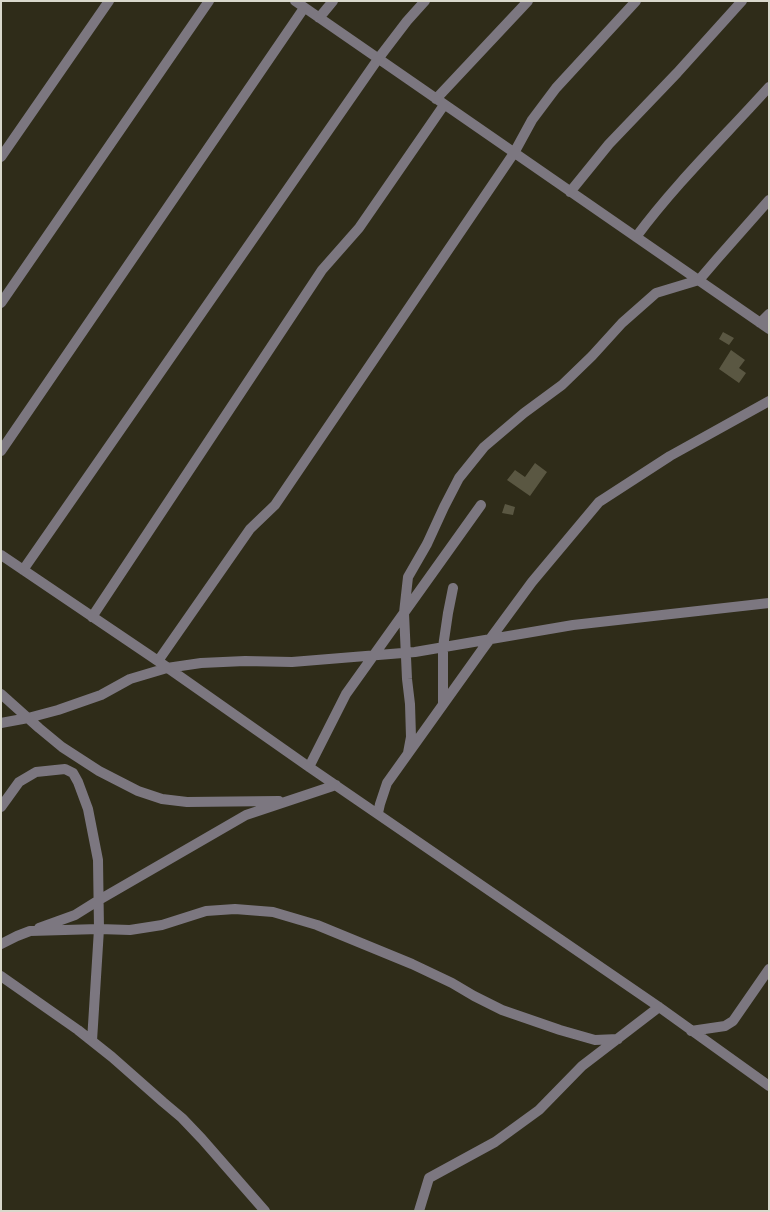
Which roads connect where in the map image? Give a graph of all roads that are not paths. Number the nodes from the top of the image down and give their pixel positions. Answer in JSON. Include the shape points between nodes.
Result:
{"nodes":[{"id":1,"x":109,"y":1,"type":"edge"},
{"id":2,"x":209,"y":1,"type":"edge"},
{"id":3,"x":295,"y":1,"type":"edge"},
{"id":4,"x":333,"y":1,"type":"edge"},
{"id":5,"x":425,"y":1,"type":"edge"},
{"id":6,"x":528,"y":1,"type":"edge"},
{"id":7,"x":636,"y":1,"type":"edge"},
{"id":8,"x":742,"y":1,"type":"edge"},
{"id":9,"x":304,"y":8,"type":"junction"},
{"id":10,"x":319,"y":18,"type":"junction"},
{"id":11,"x":378,"y":59,"type":"junction"},
{"id":12,"x":769,"y":87,"type":"edge"},
{"id":13,"x":440,"y":102,"type":"junction"},
{"id":14,"x":514,"y":153,"type":"junction"},
{"id":15,"x":1,"y":157,"type":"edge"},
{"id":16,"x":570,"y":192,"type":"junction"},
{"id":17,"x":769,"y":200,"type":"edge"},
{"id":18,"x":636,"y":237,"type":"junction"},
{"id":19,"x":699,"y":280,"type":"junction"},
{"id":20,"x":1,"y":303,"type":"edge"},
{"id":21,"x":769,"y":314,"type":"edge"},
{"id":22,"x":760,"y":323,"type":"junction"},
{"id":23,"x":769,"y":329,"type":"edge"},
{"id":24,"x":769,"y":401,"type":"edge"},
{"id":25,"x":1,"y":451,"type":"edge"},
{"id":26,"x":481,"y":505,"type":"dead end"},
{"id":27,"x":1,"y":555,"type":"edge"},
{"id":28,"x":23,"y":570,"type":"junction"},
{"id":29,"x":453,"y":588,"type":"dead end"},
{"id":30,"x":769,"y":603,"type":"edge"},
{"id":31,"x":404,"y":613,"type":"junction"},
{"id":32,"x":92,"y":617,"type":"junction"},
{"id":33,"x":491,"y":639,"type":"junction"},
{"id":34,"x":443,"y":647,"type":"junction"},
{"id":35,"x":405,"y":652,"type":"junction"},
{"id":36,"x":374,"y":655,"type":"junction"},
{"id":37,"x":158,"y":661,"type":"junction"},
{"id":38,"x":167,"y":668,"type":"junction"},
{"id":39,"x":1,"y":694,"type":"edge"},
{"id":40,"x":443,"y":704,"type":"junction"},
{"id":41,"x":28,"y":718,"type":"junction"},
{"id":42,"x":1,"y":723,"type":"edge"},
{"id":43,"x":408,"y":753,"type":"junction"},
{"id":44,"x":309,"y":767,"type":"junction"},
{"id":45,"x":336,"y":785,"type":"junction"},
{"id":46,"x":289,"y":801,"type":"junction"},
{"id":47,"x":1,"y":807,"type":"edge"},
{"id":48,"x":378,"y":813,"type":"junction"},
{"id":49,"x":99,"y":900,"type":"junction"},
{"id":50,"x":99,"y":929,"type":"junction"},
{"id":51,"x":30,"y":931,"type":"junction"},
{"id":52,"x":1,"y":944,"type":"edge"},
{"id":53,"x":769,"y":969,"type":"edge"},
{"id":54,"x":1,"y":976,"type":"edge"},
{"id":55,"x":659,"y":1008,"type":"junction"},
{"id":56,"x":691,"y":1031,"type":"junction"},
{"id":57,"x":618,"y":1039,"type":"junction"},
{"id":58,"x":92,"y":1041,"type":"junction"},
{"id":59,"x":769,"y":1086,"type":"edge"},
{"id":60,"x":265,"y":1211,"type":"edge"},
{"id":61,"x":419,"y":1211,"type":"edge"}],
"edges":[{"from":1,"to":15,"type":"street"},
{"from":2,"to":20,"type":"street"},
{"from":3,"to":9,"type":"street"},
{"from":4,"to":10,"type":"street"},
{"from":5,"to":11,"type":"street"},
{"from":6,"to":13,"type":"street"},
{"from":7,"to":14,"type":"street","via":[[556,88],[532,120]]},
{"from":8,"to":16,"type":"street","via":[[609,144]]},
{"from":9,"to":10,"type":"street"},
{"from":9,"to":25,"type":"street"},
{"from":10,"to":11,"type":"street"},
{"from":11,"to":13,"type":"street"},
{"from":11,"to":28,"type":"street"},
{"from":12,"to":18,"type":"street","via":[[673,191]]},
{"from":13,"to":14,"type":"street"},
{"from":13,"to":32,"type":"street","via":[[359,228],[322,270]]},
{"from":14,"to":16,"type":"street"},
{"from":14,"to":37,"type":"street","via":[[275,505],[250,529]]},
{"from":16,"to":18,"type":"street"},
{"from":17,"to":19,"type":"street"},
{"from":18,"to":19,"type":"street"},
{"from":19,"to":22,"type":"street"},
{"from":19,"to":31,"type":"street","via":[[656,293],[622,323],[562,385],[484,446],[459,478],[408,577]]},
{"from":21,"to":22,"type":"street"},
{"from":22,"to":23,"type":"street"},
{"from":24,"to":33,"type":"street","via":[[670,456],[599,502],[532,582]]},
{"from":26,"to":31,"type":"street"},
{"from":27,"to":28,"type":"street"},
{"from":28,"to":32,"type":"street"},
{"from":29,"to":34,"type":"street"},
{"from":30,"to":33,"type":"street","via":[[574,625]]},
{"from":31,"to":35,"type":"street"},
{"from":31,"to":36,"type":"street"},
{"from":32,"to":37,"type":"street"},
{"from":33,"to":34,"type":"street"},
{"from":33,"to":40,"type":"street"},
{"from":34,"to":35,"type":"street"},
{"from":34,"to":40,"type":"street"},
{"from":35,"to":36,"type":"street"},
{"from":35,"to":43,"type":"street","via":[[412,737]]},
{"from":36,"to":38,"type":"street","via":[[292,662],[201,663]]},
{"from":36,"to":44,"type":"street","via":[[346,694]]},
{"from":37,"to":38,"type":"street"},
{"from":38,"to":41,"type":"street","via":[[130,679],[101,695]]},
{"from":38,"to":44,"type":"street"},
{"from":39,"to":41,"type":"street"},
{"from":40,"to":43,"type":"street"},
{"from":41,"to":42,"type":"street"},
{"from":41,"to":46,"type":"street","via":[[62,747],[98,770],[138,791],[162,799],[187,802]]},
{"from":43,"to":48,"type":"street","via":[[387,782]]},
{"from":44,"to":45,"type":"street"},
{"from":45,"to":46,"type":"street"},
{"from":45,"to":48,"type":"street"},
{"from":46,"to":49,"type":"street","via":[[246,816]]},
{"from":47,"to":49,"type":"street","via":[[20,782],[36,772],[65,769],[73,773],[88,809],[98,860]]},
{"from":48,"to":55,"type":"street"},
{"from":49,"to":50,"type":"street"},
{"from":49,"to":51,"type":"street","via":[[75,915]]},
{"from":50,"to":51,"type":"street"},
{"from":50,"to":57,"type":"street","via":[[130,930],[156,926],[206,911],[235,909],[273,912],[316,925],[412,964],[502,1010],[595,1040]]},
{"from":50,"to":58,"type":"street"},
{"from":51,"to":52,"type":"street"},
{"from":53,"to":56,"type":"street","via":[[733,1021],[725,1026]]},
{"from":54,"to":58,"type":"street"},
{"from":55,"to":56,"type":"street"},
{"from":55,"to":57,"type":"street"},
{"from":56,"to":59,"type":"street"},
{"from":57,"to":61,"type":"street","via":[[582,1066],[539,1110],[495,1142],[430,1178]]},
{"from":58,"to":60,"type":"street","via":[[182,1118]]}]}
